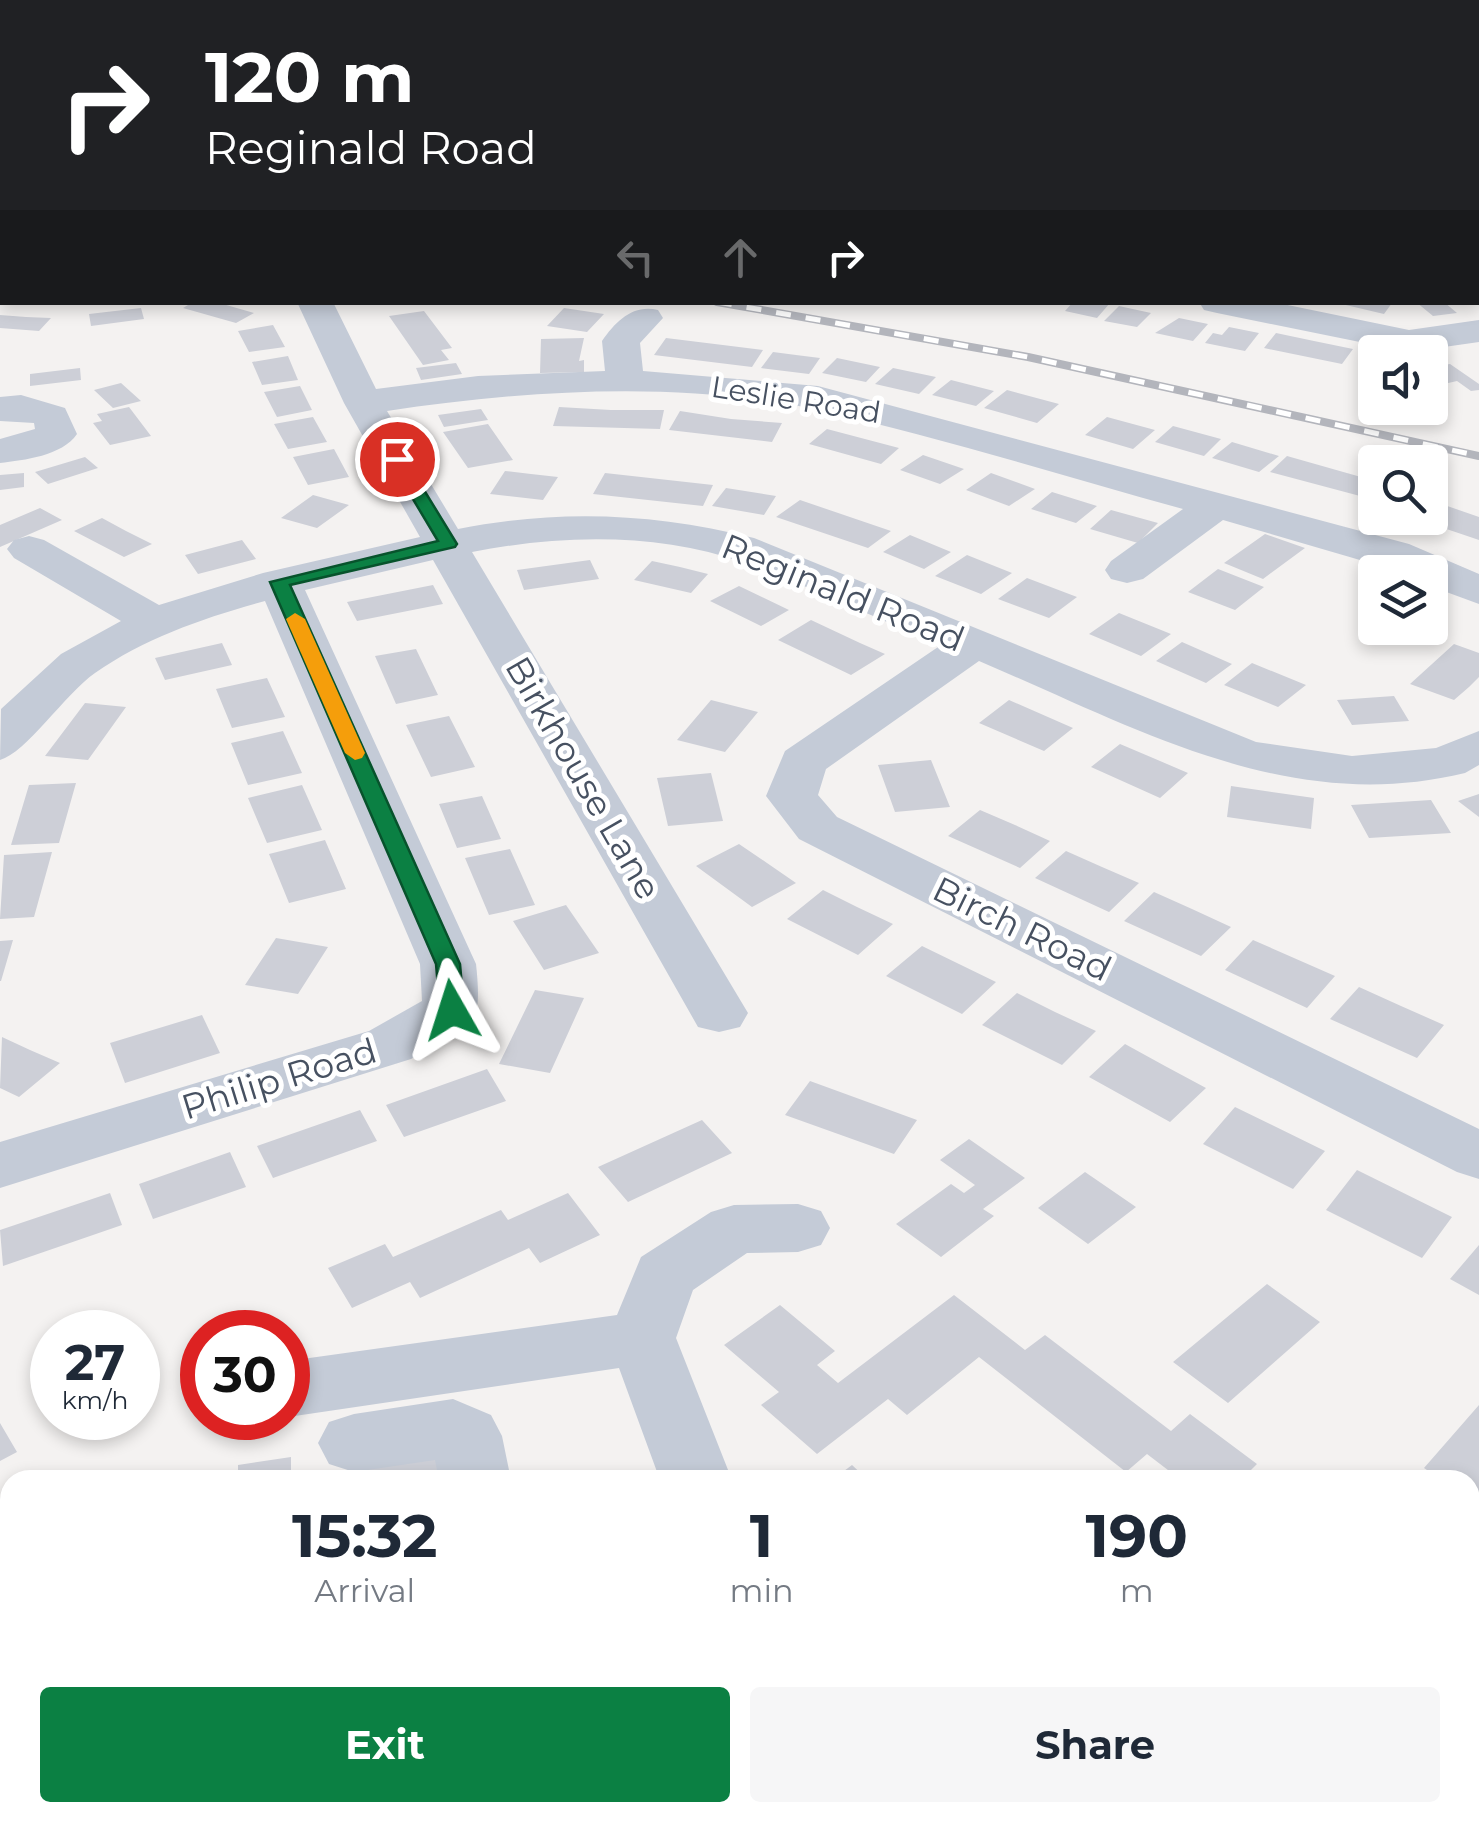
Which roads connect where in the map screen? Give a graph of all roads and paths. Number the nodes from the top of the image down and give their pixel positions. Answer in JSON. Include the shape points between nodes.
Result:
{"nodes":[{"id":1,"x":316,"y":305,"type":"edge"},
{"id":2,"x":1232,"y":305,"type":"edge"},
{"id":3,"x":645,"y":318,"type":"dead end"},
{"id":4,"x":1479,"y":331,"type":"edge"},
{"id":5,"x":625,"y":380,"type":"junction"},
{"id":6,"x":363,"y":402,"type":"junction"},
{"id":7,"x":0,"y":409,"type":"edge"},
{"id":8,"x":0,"y":451,"type":"edge"},
{"id":9,"x":1218,"y":504,"type":"junction"},
{"id":10,"x":448,"y":544,"type":"junction"},
{"id":11,"x":29,"y":549,"type":"dead end"},
{"id":12,"x":1126,"y":570,"type":"dead end"},
{"id":13,"x":279,"y":582,"type":"junction"},
{"id":14,"x":1479,"y":591,"type":"edge"},
{"id":15,"x":156,"y":622,"type":"junction"},
{"id":16,"x":972,"y":645,"type":"junction"},
{"id":17,"x":0,"y":745,"type":"edge"},
{"id":18,"x":1479,"y":746,"type":"edge"},
{"id":19,"x":719,"y":1013,"type":"dead end"},
{"id":20,"x":1479,"y":1156,"type":"edge"},
{"id":21,"x":0,"y":1166,"type":"edge"},
{"id":22,"x":798,"y":1228,"type":"dead end"},
{"id":23,"x":642,"y":1338,"type":"junction"},
{"id":24,"x":310,"y":1386,"type":"edge"},
{"id":25,"x":354,"y":1443,"type":"dead end"},
{"id":26,"x":473,"y":1470,"type":"edge"},
{"id":27,"x":692,"y":1470,"type":"edge"}],
"edges":[{"from":1,"to":6,"type":"street","name":"Birkhouse Lane"},
{"from":2,"to":4,"type":"street","via":[[1409,341]]},
{"from":3,"to":5,"type":"street","via":[[620,341]]},
{"from":5,"to":6,"type":"street","name":"Leslie Road","via":[[549,380]]},
{"from":5,"to":9,"type":"street","name":"Leslie Road","via":[[818,398]]},
{"from":6,"to":10,"type":"street","name":"Birkhouse Lane"},
{"from":7,"to":8,"type":"street","via":[[51,416],[57,434]]},
{"from":9,"to":12,"type":"street"},
{"from":9,"to":14,"type":"street","name":"Leslie Road","via":[[1394,552]]},
{"from":10,"to":13,"type":"street","name":"Reginald Road"},
{"from":10,"to":16,"type":"street","name":"Reginald Road","via":[[598,527],[687,534],[758,553]]},
{"from":10,"to":19,"type":"street","name":"Birkhouse Lane"},
{"from":11,"to":15,"type":"street"},
{"from":13,"to":15,"type":"street","name":"Reginald Road"},
{"from":13,"to":21,"type":"street","name":"Philip Road","via":[[448,964],[452,1010],[390,1045]]},
{"from":15,"to":17,"type":"street","name":"Reginald Road","via":[[88,656],[20,714]]},
{"from":16,"to":18,"type":"street","name":"Reginald Road","via":[[1245,754],[1296,766],[1352,771],[1447,762]]},
{"from":16,"to":20,"type":"street","name":"Birch Road","via":[[804,762],[792,796],[818,828]]},
{"from":22,"to":23,"type":"street","via":[[734,1229],[665,1276]]},
{"from":23,"to":24,"type":"street"},
{"from":23,"to":27,"type":"street"},
{"from":25,"to":26,"type":"street","via":[[453,1428],[466,1436]]}]}
